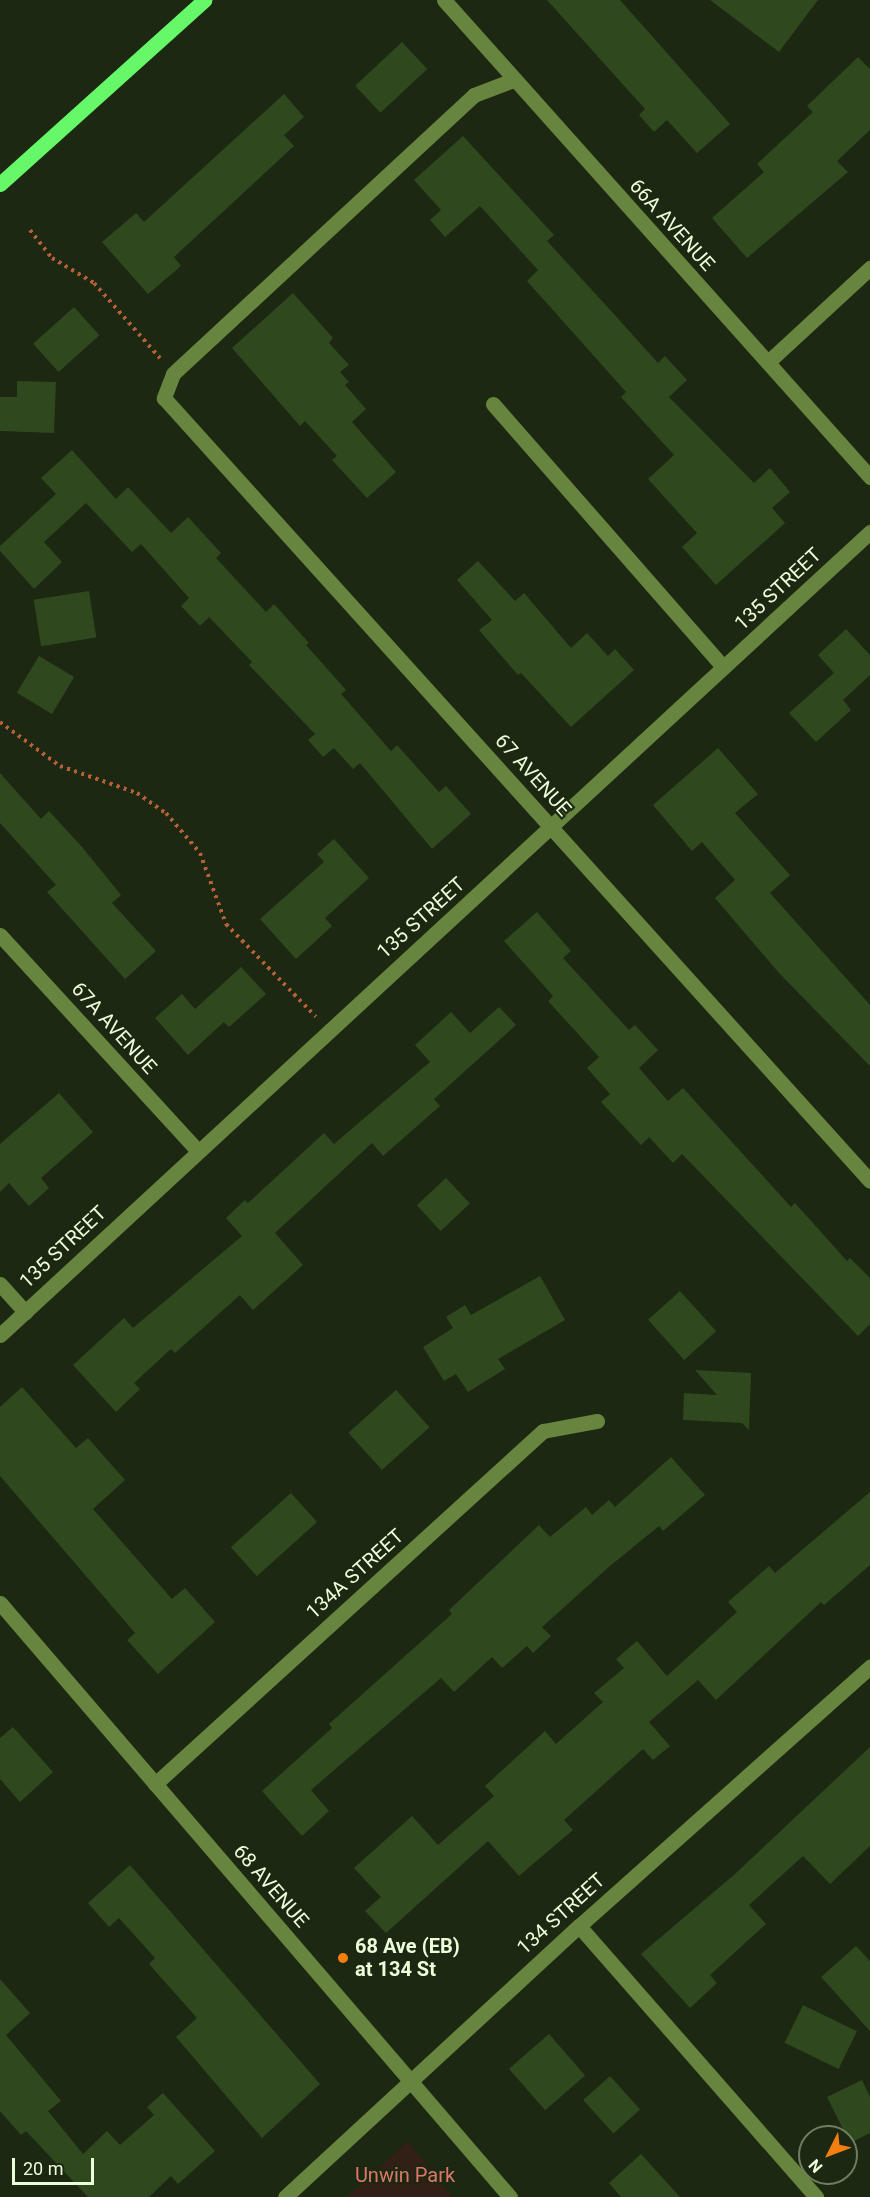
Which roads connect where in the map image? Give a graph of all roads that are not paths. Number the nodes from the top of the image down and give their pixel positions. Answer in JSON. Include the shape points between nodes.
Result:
{"nodes":[{"id":1,"x":204,"y":0,"type":"edge"},
{"id":2,"x":444,"y":0,"type":"edge"},
{"id":3,"x":513,"y":80,"type":"junction"},
{"id":4,"x":0,"y":184,"type":"edge"},
{"id":5,"x":870,"y":268,"type":"edge"},
{"id":6,"x":768,"y":362,"type":"junction"},
{"id":7,"x":493,"y":404,"type":"dead end"},
{"id":8,"x":870,"y":477,"type":"edge"},
{"id":9,"x":870,"y":532,"type":"edge"},
{"id":10,"x":723,"y":668,"type":"junction"},
{"id":11,"x":552,"y":827,"type":"junction"},
{"id":12,"x":0,"y":935,"type":"edge"},
{"id":13,"x":197,"y":1150,"type":"junction"},
{"id":14,"x":870,"y":1181,"type":"edge"},
{"id":15,"x":0,"y":1284,"type":"edge"},
{"id":16,"x":25,"y":1312,"type":"junction"},
{"id":17,"x":0,"y":1335,"type":"edge"},
{"id":18,"x":597,"y":1421,"type":"dead end"},
{"id":19,"x":0,"y":1603,"type":"edge"},
{"id":20,"x":870,"y":1667,"type":"edge"},
{"id":21,"x":155,"y":1784,"type":"junction"},
{"id":22,"x":579,"y":1926,"type":"junction"},
{"id":23,"x":411,"y":2082,"type":"junction"},
{"id":24,"x":285,"y":2197,"type":"edge"},
{"id":25,"x":510,"y":2197,"type":"edge"},
{"id":26,"x":816,"y":2197,"type":"edge"}],
"edges":[{"from":1,"to":4,"type":"main road"},
{"from":2,"to":3,"type":"street","name":"66A AVENUE"},
{"from":3,"to":6,"type":"street","name":"66A AVENUE"},
{"from":3,"to":11,"type":"street","name":"67 AVENUE","via":[[474,95],[173,374],[164,398]]},
{"from":5,"to":6,"type":"street"},
{"from":6,"to":8,"type":"street","name":"66A AVENUE"},
{"from":7,"to":10,"type":"street"},
{"from":9,"to":10,"type":"street","name":"135 STREET"},
{"from":10,"to":11,"type":"street","name":"135 STREET"},
{"from":11,"to":13,"type":"street","name":"135 STREET"},
{"from":11,"to":14,"type":"street","name":"67 AVENUE"},
{"from":12,"to":13,"type":"street","name":"67A AVENUE"},
{"from":13,"to":16,"type":"street","name":"135 STREET"},
{"from":15,"to":16,"type":"street"},
{"from":16,"to":17,"type":"street","name":"135 STREET"},
{"from":18,"to":21,"type":"street","name":"134A STREET","via":[[543,1431]]},
{"from":19,"to":21,"type":"street","name":"68 AVENUE"},
{"from":20,"to":22,"type":"street","name":"134 STREET"},
{"from":21,"to":23,"type":"street","name":"68 AVENUE"},
{"from":22,"to":23,"type":"street","name":"134 STREET"},
{"from":22,"to":26,"type":"street"},
{"from":23,"to":24,"type":"street","name":"134 STREET"},
{"from":23,"to":25,"type":"street","name":"68 AVENUE"}]}
